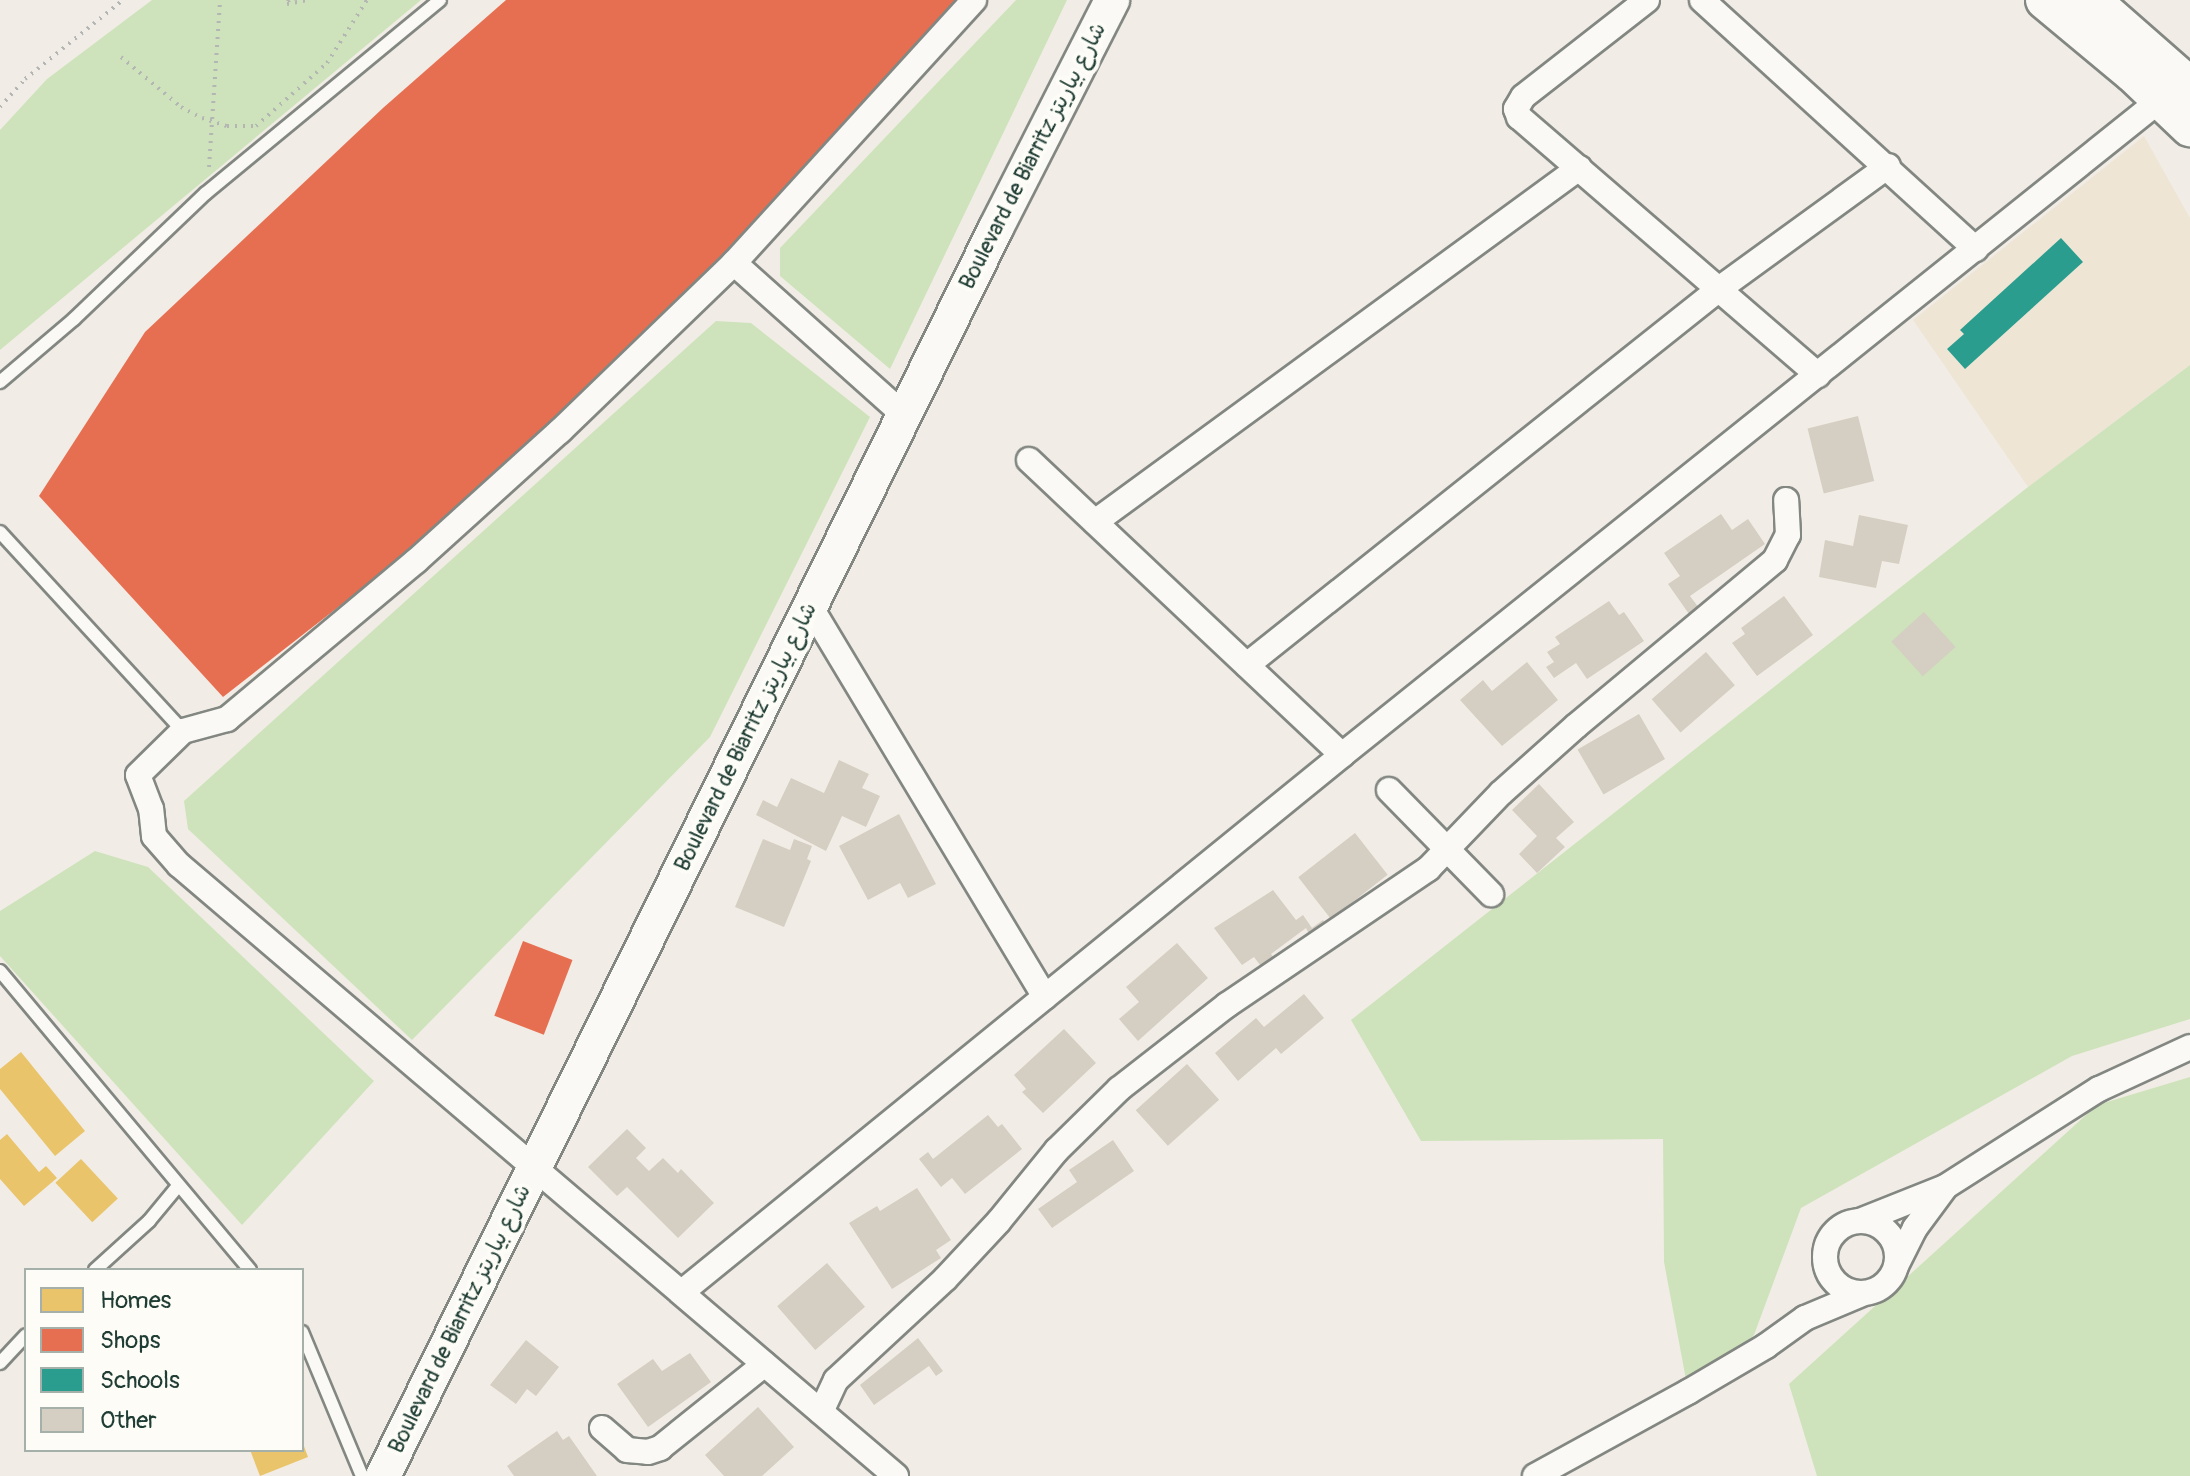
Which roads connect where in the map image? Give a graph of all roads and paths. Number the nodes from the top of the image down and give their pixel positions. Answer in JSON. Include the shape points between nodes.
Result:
{"nodes":[{"id":1,"x":123,"y":0,"type":"edge"},
{"id":2,"x":220,"y":0,"type":"edge"},
{"id":3,"x":289,"y":0,"type":"edge"},
{"id":4,"x":308,"y":0,"type":"edge"},
{"id":5,"x":367,"y":0,"type":"edge"},
{"id":6,"x":440,"y":0,"type":"edge"},
{"id":7,"x":974,"y":0,"type":"edge"},
{"id":8,"x":1112,"y":0,"type":"edge"},
{"id":9,"x":1647,"y":0,"type":"edge"},
{"id":10,"x":1702,"y":0,"type":"edge"},
{"id":11,"x":2045,"y":0,"type":"edge"},
{"id":12,"x":2091,"y":0,"type":"edge"},
{"id":13,"x":121,"y":57,"type":"dead end"},
{"id":14,"x":2175,"y":93,"type":"edge"},
{"id":15,"x":0,"y":107,"type":"edge"},
{"id":16,"x":213,"y":122,"type":"junction"},
{"id":17,"x":2190,"y":127,"type":"edge"},
{"id":18,"x":1888,"y":166,"type":"junction"},
{"id":19,"x":1579,"y":168,"type":"junction"},
{"id":20,"x":206,"y":193,"type":"junction"},
{"id":21,"x":1976,"y":249,"type":"junction"},
{"id":22,"x":734,"y":263,"type":"junction"},
{"id":23,"x":1719,"y":289,"type":"junction"},
{"id":24,"x":1818,"y":375,"type":"junction"},
{"id":25,"x":0,"y":382,"type":"edge"},
{"id":26,"x":904,"y":415,"type":"junction"},
{"id":27,"x":1029,"y":460,"type":"dead end"},
{"id":28,"x":1786,"y":500,"type":"dead end"},
{"id":29,"x":1095,"y":522,"type":"junction"},
{"id":30,"x":0,"y":532,"type":"edge"},
{"id":31,"x":810,"y":606,"type":"junction"},
{"id":32,"x":1247,"y":665,"type":"junction"},
{"id":33,"x":183,"y":731,"type":"junction"},
{"id":34,"x":1342,"y":755,"type":"junction"},
{"id":35,"x":1389,"y":790,"type":"dead end"},
{"id":36,"x":1447,"y":849,"type":"junction"},
{"id":37,"x":1491,"y":894,"type":"dead end"},
{"id":38,"x":0,"y":971,"type":"edge"},
{"id":39,"x":1045,"y":997,"type":"junction"},
{"id":40,"x":2190,"y":1047,"type":"edge"},
{"id":41,"x":535,"y":1166,"type":"junction"},
{"id":42,"x":178,"y":1186,"type":"junction"},
{"id":43,"x":1945,"y":1187,"type":"junction"},
{"id":44,"x":1860,"y":1221,"type":"junction"},
{"id":45,"x":97,"y":1268,"type":"edge"},
{"id":46,"x":248,"y":1268,"type":"edge"},
{"id":47,"x":1896,"y":1268,"type":"junction"},
{"id":48,"x":1826,"y":1269,"type":"junction"},
{"id":49,"x":682,"y":1292,"type":"junction"},
{"id":50,"x":1862,"y":1294,"type":"junction"},
{"id":51,"x":1805,"y":1318,"type":"junction"},
{"id":52,"x":24,"y":1337,"type":"edge"},
{"id":53,"x":304,"y":1337,"type":"edge"},
{"id":54,"x":0,"y":1363,"type":"edge"},
{"id":55,"x":765,"y":1364,"type":"junction"},
{"id":56,"x":836,"y":1380,"type":"junction"},
{"id":57,"x":800,"y":1394,"type":"junction"},
{"id":58,"x":821,"y":1412,"type":"junction"},
{"id":59,"x":602,"y":1428,"type":"dead end"},
{"id":60,"x":362,"y":1476,"type":"edge"},
{"id":61,"x":383,"y":1476,"type":"edge"},
{"id":62,"x":896,"y":1476,"type":"edge"},
{"id":63,"x":1535,"y":1476,"type":"edge"}],
"edges":[{"from":1,"to":15,"type":"path","via":[[25,79]]},
{"from":2,"to":16,"type":"path"},
{"from":3,"to":4,"type":"path","via":[[287,4]]},
{"from":5,"to":16,"type":"path","via":[[327,63],[256,126]]},
{"from":6,"to":20,"type":"lane"},
{"from":7,"to":22,"type":"street"},
{"from":8,"to":26,"type":"street","name":"Boulevard de Biarritz شارع بياريتز"},
{"from":9,"to":19,"type":"street","via":[[1518,103],[1519,117]]},
{"from":10,"to":18,"type":"street"},
{"from":11,"to":14,"type":"main road"},
{"from":12,"to":14,"type":"main road"},
{"from":13,"to":16,"type":"path","via":[[181,107]]},
{"from":14,"to":17,"type":"main road"},
{"from":14,"to":21,"type":"street"},
{"from":16,"to":20,"type":"path"},
{"from":18,"to":21,"type":"street"},
{"from":18,"to":23,"type":"street"},
{"from":19,"to":23,"type":"street"},
{"from":19,"to":29,"type":"street"},
{"from":20,"to":25,"type":"lane"},
{"from":21,"to":24,"type":"street"},
{"from":22,"to":26,"type":"street"},
{"from":22,"to":33,"type":"street","via":[[560,431],[404,571],[227,719]]},
{"from":23,"to":24,"type":"street"},
{"from":23,"to":32,"type":"street"},
{"from":24,"to":34,"type":"street"},
{"from":26,"to":31,"type":"street","name":"Boulevard de Biarritz شارع بياريتز"},
{"from":27,"to":29,"type":"street"},
{"from":28,"to":36,"type":"street","via":[[1788,535],[1775,560],[1576,726]]},
{"from":29,"to":32,"type":"street"},
{"from":30,"to":33,"type":"lane"},
{"from":31,"to":39,"type":"street"},
{"from":31,"to":41,"type":"street","name":"Boulevard de Biarritz شارع بياريتز"},
{"from":32,"to":34,"type":"street"},
{"from":33,"to":41,"type":"street","via":[[138,775],[154,836],[166,851]]},
{"from":34,"to":39,"type":"street"},
{"from":35,"to":36,"type":"street"},
{"from":36,"to":37,"type":"street"},
{"from":36,"to":56,"type":"street","via":[[1410,883],[1227,1005],[1119,1089],[1057,1150],[945,1279]]},
{"from":38,"to":42,"type":"lane"},
{"from":39,"to":49,"type":"street"},
{"from":40,"to":43,"type":"street","via":[[2099,1089]]},
{"from":41,"to":49,"type":"street"},
{"from":41,"to":61,"type":"street","name":"Boulevard de Biarritz شارع بياريتز"},
{"from":42,"to":45,"type":"lane"},
{"from":42,"to":46,"type":"lane"},
{"from":43,"to":44,"type":"street"},
{"from":43,"to":47,"type":"street","via":[[1915,1228]]},
{"from":44,"to":47,"type":"street","via":[[1890,1235]]},
{"from":44,"to":48,"type":"street","via":[[1831,1236]]},
{"from":47,"to":50,"type":"street","via":[[1883,1286]]},
{"from":48,"to":50,"type":"street","via":[[1840,1287]]},
{"from":48,"to":51,"type":"street"},
{"from":49,"to":55,"type":"street"},
{"from":50,"to":51,"type":"street"},
{"from":51,"to":63,"type":"street","via":[[1700,1385]]},
{"from":52,"to":54,"type":"lane"},
{"from":53,"to":60,"type":"lane"},
{"from":55,"to":57,"type":"street"},
{"from":55,"to":59,"type":"street","via":[[660,1448],[627,1450]]},
{"from":56,"to":57,"type":"street","via":[[817,1383]]},
{"from":56,"to":58,"type":"street"},
{"from":57,"to":58,"type":"street"},
{"from":58,"to":62,"type":"street"}]}
